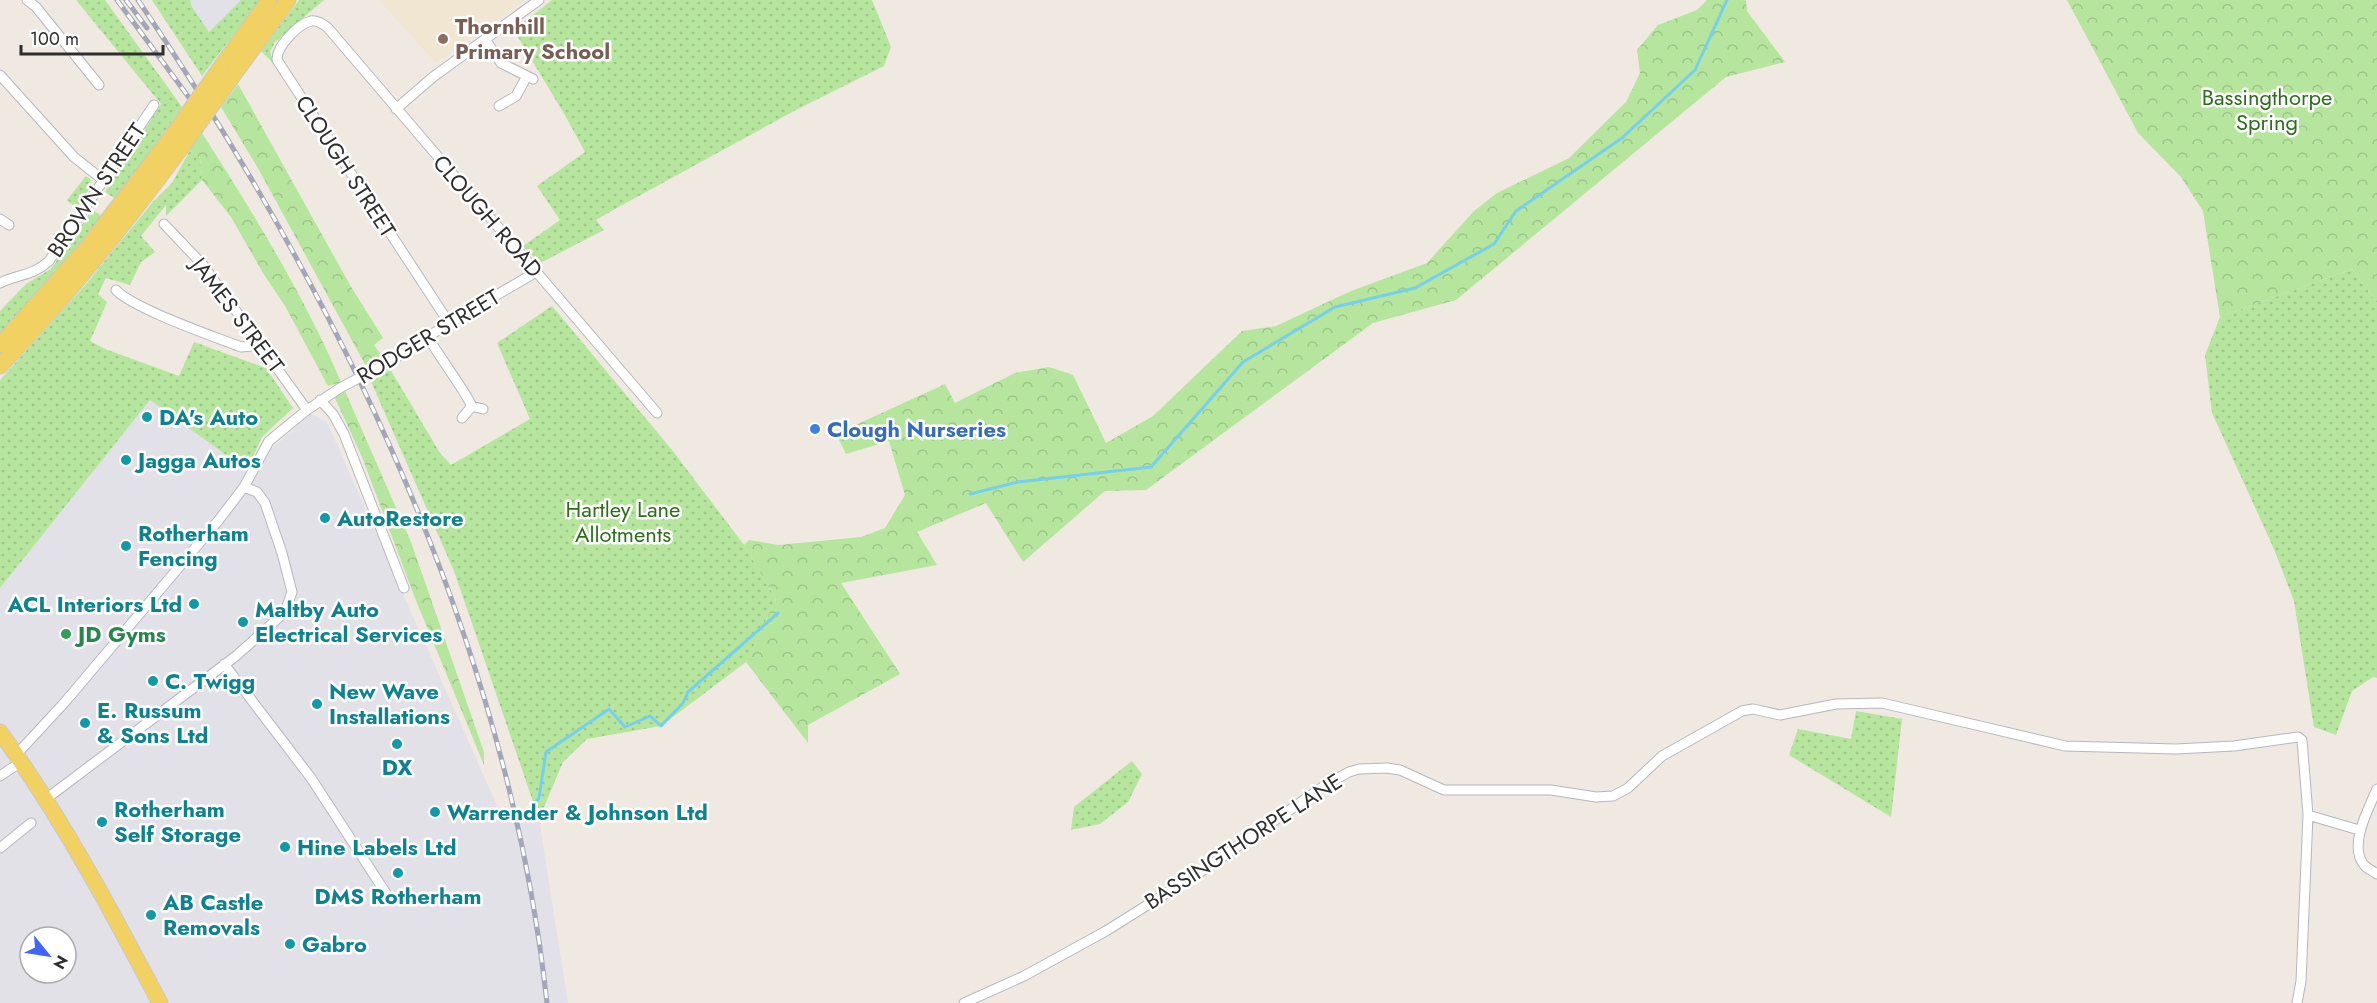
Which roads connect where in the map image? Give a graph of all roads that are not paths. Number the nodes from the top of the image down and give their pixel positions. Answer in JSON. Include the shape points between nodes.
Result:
{"nodes":[{"id":1,"x":27,"y":0,"type":"edge"},
{"id":2,"x":269,"y":0,"type":"edge"},
{"id":3,"x":288,"y":0,"type":"edge"},
{"id":4,"x":539,"y":0,"type":"edge"},
{"id":5,"x":317,"y":21,"type":"joint"},
{"id":6,"x":485,"y":39,"type":"junction"},
{"id":7,"x":0,"y":75,"type":"edge"},
{"id":8,"x":99,"y":85,"type":"dead end"},
{"id":9,"x":154,"y":105,"type":"dead end"},
{"id":10,"x":499,"y":106,"type":"dead end"},
{"id":11,"x":396,"y":109,"type":"junction"},
{"id":12,"x":179,"y":139,"type":"junction"},
{"id":13,"x":103,"y":180,"type":"junction"},
{"id":14,"x":0,"y":219,"type":"edge"},
{"id":15,"x":164,"y":224,"type":"dead end"},
{"id":16,"x":9,"y":225,"type":"dead end"},
{"id":17,"x":536,"y":272,"type":"junction"},
{"id":18,"x":0,"y":283,"type":"edge"},
{"id":19,"x":116,"y":290,"type":"dead end"},
{"id":20,"x":449,"y":323,"type":"junction"},
{"id":21,"x":428,"y":337,"type":"junction"},
{"id":22,"x":259,"y":341,"type":"junction"},
{"id":23,"x":0,"y":345,"type":"edge"},
{"id":24,"x":0,"y":366,"type":"edge"},
{"id":25,"x":320,"y":400,"type":"junction"},
{"id":26,"x":472,"y":406,"type":"junction"},
{"id":27,"x":483,"y":409,"type":"dead end"},
{"id":28,"x":307,"y":410,"type":"junction"},
{"id":29,"x":657,"y":413,"type":"dead end"},
{"id":30,"x":462,"y":418,"type":"dead end"},
{"id":31,"x":244,"y":487,"type":"junction"},
{"id":32,"x":405,"y":588,"type":"dead end"},
{"id":33,"x":224,"y":664,"type":"junction"},
{"id":34,"x":0,"y":732,"type":"edge"},
{"id":35,"x":19,"y":758,"type":"junction"},
{"id":36,"x":0,"y":776,"type":"edge"},
{"id":37,"x":2377,"y":789,"type":"edge"},
{"id":38,"x":45,"y":799,"type":"junction"},
{"id":39,"x":2308,"y":815,"type":"junction"},
{"id":40,"x":31,"y":823,"type":"dead end"},
{"id":41,"x":2359,"y":830,"type":"junction"},
{"id":42,"x":0,"y":848,"type":"edge"},
{"id":43,"x":2377,"y":874,"type":"edge"},
{"id":44,"x":391,"y":901,"type":"dead end"},
{"id":45,"x":160,"y":1003,"type":"edge"},
{"id":46,"x":964,"y":1003,"type":"edge"},
{"id":47,"x":2297,"y":1003,"type":"edge"}],
"edges":[{"from":1,"to":8,"type":"street"},
{"from":2,"to":12,"type":"main road","bridge":true,"via":[[223,64]]},
{"from":3,"to":12,"type":"main road","bridge":true,"via":[[232,77]]},
{"from":4,"to":6,"type":"street"},
{"from":5,"to":11,"type":"street","name":"CLOUGH ROAD","via":[[328,28]]},
{"from":5,"to":20,"type":"street","name":"CLOUGH STREET","via":[[306,23],[282,43],[278,60]]},
{"from":6,"to":10,"type":"street","via":[[501,63],[530,77],[516,96]]},
{"from":6,"to":11,"type":"street","via":[[433,76]]},
{"from":7,"to":13,"type":"street","via":[[74,157]]},
{"from":9,"to":13,"type":"street","name":"BROWN STREET"},
{"from":11,"to":17,"type":"street","name":"CLOUGH ROAD"},
{"from":12,"to":23,"type":"main road"},
{"from":12,"to":24,"type":"main road","via":[[122,228]]},
{"from":13,"to":18,"type":"street","name":"BROWN STREET","via":[[43,266],[31,274]]},
{"from":14,"to":16,"type":"street"},
{"from":15,"to":22,"type":"street","name":"JAMES STREET","via":[[204,265]]},
{"from":17,"to":20,"type":"street","name":"RODGER STREET"},
{"from":17,"to":29,"type":"street","name":"CLOUGH ROAD"},
{"from":19,"to":22,"type":"street","via":[[154,311],[241,347]]},
{"from":20,"to":21,"type":"street","name":"RODGER STREET"},
{"from":21,"to":25,"type":"street","name":"RODGER STREET","bridge":true},
{"from":21,"to":26,"type":"street"},
{"from":22,"to":28,"type":"street","name":"JAMES STREET"},
{"from":25,"to":28,"type":"street","name":"RODGER STREET"},
{"from":25,"to":32,"type":"street","via":[[344,434]]},
{"from":26,"to":27,"type":"street"},
{"from":26,"to":30,"type":"street"},
{"from":28,"to":31,"type":"street","name":"RODGER STREET","via":[[269,441]]},
{"from":31,"to":33,"type":"street","via":[[257,492],[265,503],[292,592],[285,612]]},
{"from":31,"to":35,"type":"street","name":"RODGER STREET"},
{"from":33,"to":38,"type":"street"},
{"from":33,"to":44,"type":"street","via":[[311,778]]},
{"from":34,"to":35,"type":"main road"},
{"from":35,"to":36,"type":"street","name":"RODGER STREET"},
{"from":35,"to":38,"type":"main road"},
{"from":37,"to":41,"type":"street"},
{"from":38,"to":45,"type":"main road","via":[[90,871]]},
{"from":39,"to":41,"type":"street"},
{"from":39,"to":46,"type":"street","name":"BASSINGTHORPE LANE","via":[[2302,740],[2298,737],[2176,749],[2065,746],[1882,703],[1836,705],[1780,715],[1754,709],[1742,711],[1662,756],[1628,788],[1613,796],[1551,790],[1444,790],[1400,770],[1359,769],[1327,784],[1208,867],[1106,931],[1024,976]]},
{"from":39,"to":47,"type":"street"},
{"from":40,"to":42,"type":"street"},
{"from":41,"to":43,"type":"street","via":[[2359,855],[2364,865]]}]}
